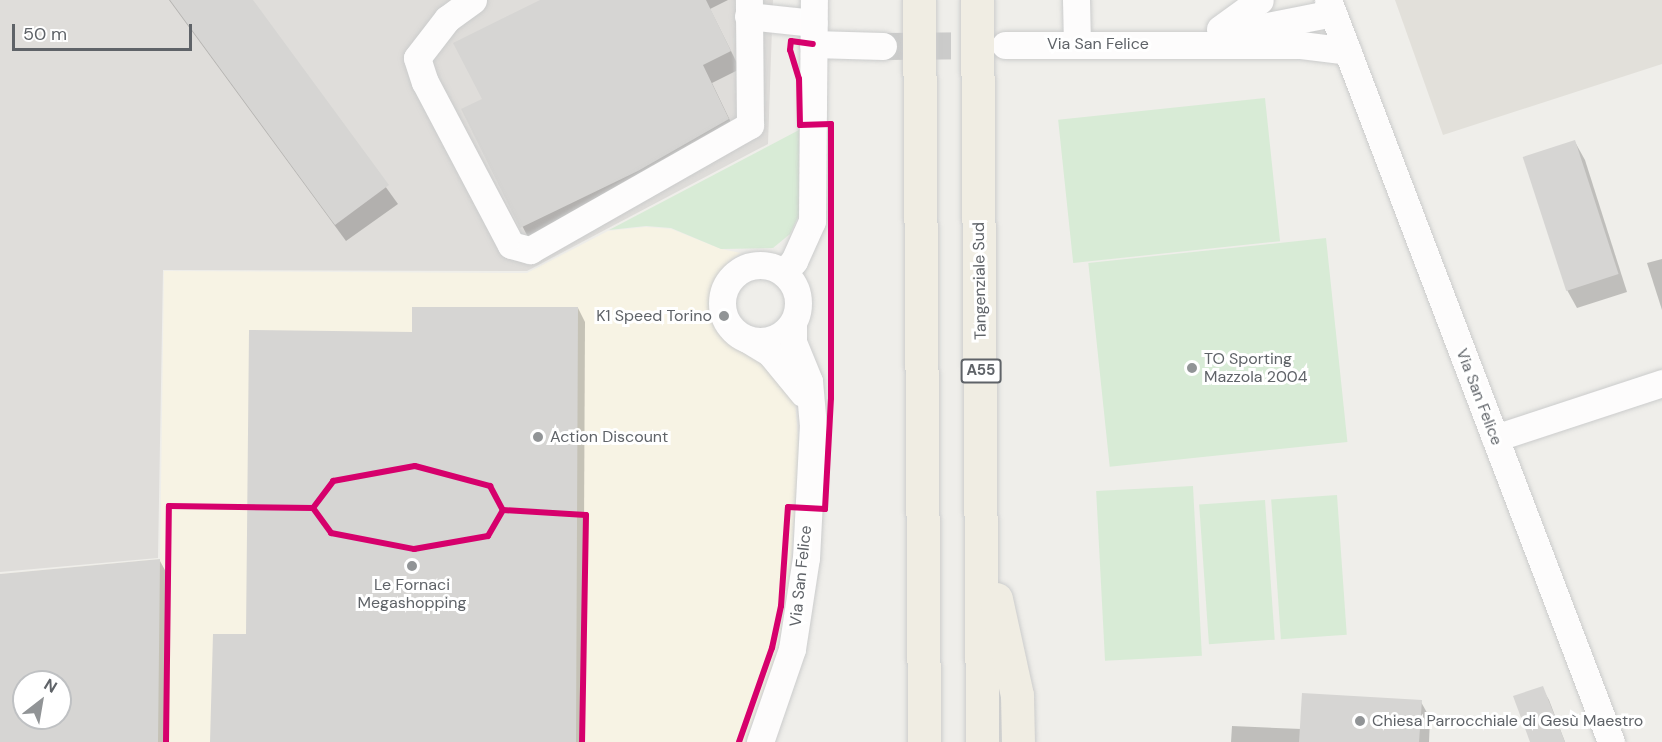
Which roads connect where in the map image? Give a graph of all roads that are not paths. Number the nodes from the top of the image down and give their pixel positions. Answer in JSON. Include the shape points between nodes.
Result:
{"nodes":[{"id":1,"x":473,"y":0,"type":"edge"},
{"id":2,"x":919,"y":0,"type":"edge"},
{"id":3,"x":977,"y":0,"type":"edge"},
{"id":4,"x":1076,"y":0,"type":"edge"},
{"id":5,"x":1260,"y":0,"type":"edge"},
{"id":6,"x":1330,"y":6,"type":"edge"},
{"id":7,"x":748,"y":8,"type":"edge"},
{"id":8,"x":814,"y":22,"type":"edge"},
{"id":9,"x":1077,"y":44,"type":"junction"},
{"id":10,"x":1192,"y":44,"type":"junction"},
{"id":11,"x":1005,"y":45,"type":"tunnel mouth"},
{"id":12,"x":882,"y":46,"type":"tunnel mouth"},
{"id":13,"x":1348,"y":51,"type":"junction"},
{"id":14,"x":784,"y":272,"type":"junction"},
{"id":15,"x":793,"y":324,"type":"junction"},
{"id":16,"x":747,"y":339,"type":"junction"},
{"id":17,"x":1662,"y":383,"type":"edge"},
{"id":18,"x":810,"y":404,"type":"junction"},
{"id":19,"x":1495,"y":438,"type":"junction"},
{"id":20,"x":983,"y":537,"type":"junction"},
{"id":21,"x":760,"y":742,"type":"edge"},
{"id":22,"x":924,"y":742,"type":"edge"},
{"id":23,"x":982,"y":742,"type":"edge"},
{"id":24,"x":1018,"y":742,"type":"edge"},
{"id":25,"x":1611,"y":742,"type":"edge"}],
"edges":[{"from":1,"to":7,"type":"street","via":[[447,19],[417,58],[425,82],[511,245],[530,250],[750,125]]},
{"from":2,"to":22,"type":"highway"},
{"from":3,"to":20,"type":"highway","name":"Tangenziale Sud","number":"A55"},
{"from":4,"to":9,"type":"street"},
{"from":5,"to":10,"type":"street","name":"Via San Felice","via":[[1230,24]]},
{"from":6,"to":10,"type":"street","name":"Via San Felice"},
{"from":6,"to":13,"type":"street","name":"Via San Felice"},
{"from":7,"to":8,"type":"street"},
{"from":8,"to":12,"type":"street"},
{"from":8,"to":14,"type":"street","via":[[812,221],[794,261]]},
{"from":9,"to":10,"type":"street","name":"Via San Felice"},
{"from":9,"to":11,"type":"street","name":"Via San Felice"},
{"from":10,"to":13,"type":"street","name":"Via San Felice","via":[[1301,45]]},
{"from":13,"to":19,"type":"street","name":"Via San Felice"},
{"from":14,"to":15,"type":"street","name":"Via San Felice","via":[[799,297]]},
{"from":14,"to":16,"type":"street","via":[[755,265],[730,279],[723,291],[724,316]]},
{"from":15,"to":16,"type":"street","via":[[773,340]]},
{"from":15,"to":18,"type":"street","name":"Via San Felice","via":[[794,342],[809,381]]},
{"from":16,"to":18,"type":"street","via":[[770,353],[792,376]]},
{"from":17,"to":19,"type":"street"},
{"from":18,"to":21,"type":"street","name":"Via San Felice","via":[[806,558],[799,614],[792,649]]},
{"from":19,"to":25,"type":"street","name":"Via San Felice"},
{"from":20,"to":23,"type":"highway","name":"Tangenziale Sud","number":"A55"},
{"from":20,"to":24,"type":"highway","via":[[1017,695]]}]}
